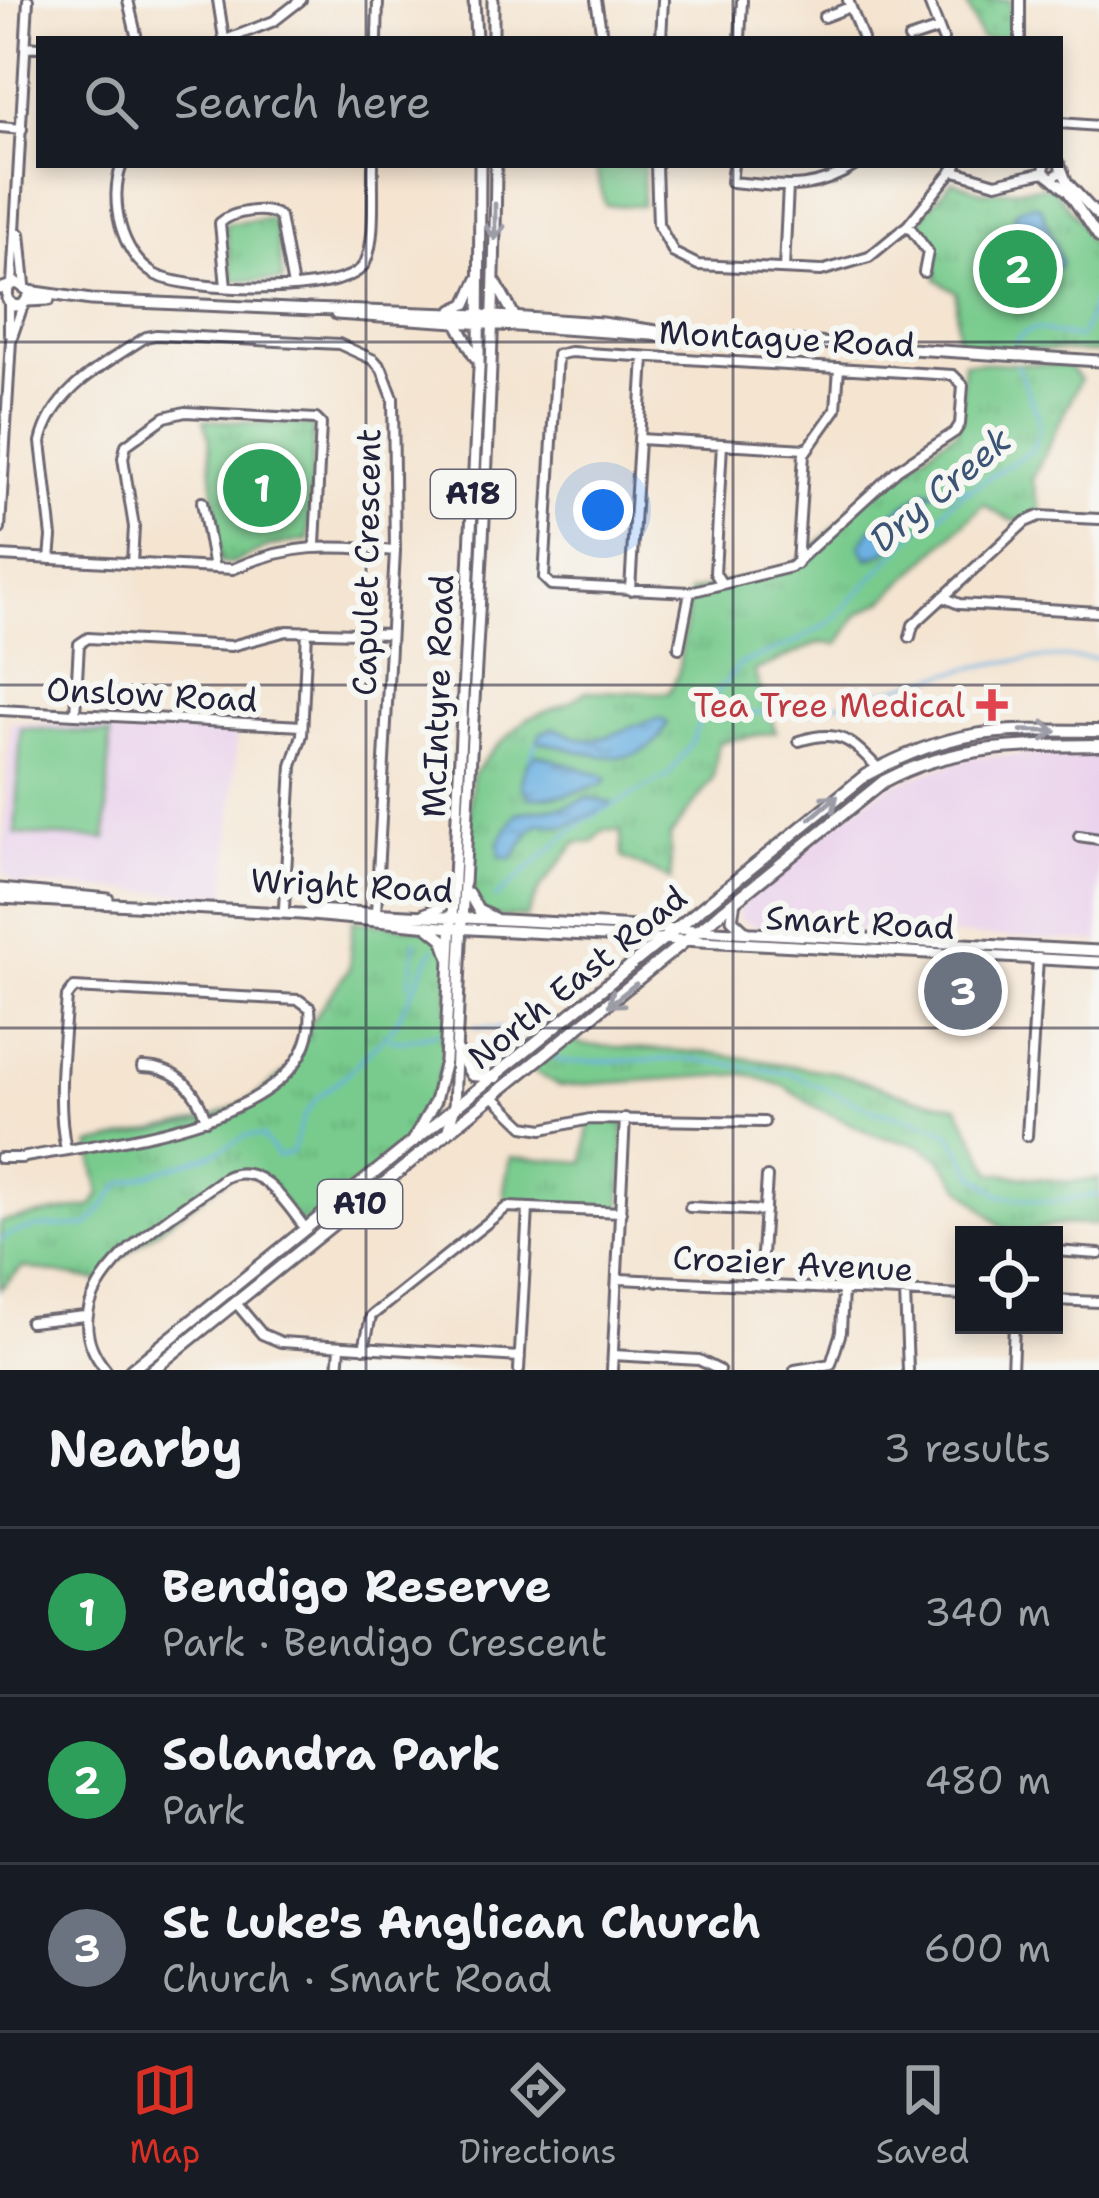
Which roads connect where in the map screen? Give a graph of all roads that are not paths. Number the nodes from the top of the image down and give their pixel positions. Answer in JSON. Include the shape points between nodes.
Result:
{"nodes":[{"id":1,"x":28,"y":0,"type":"edge"},
{"id":2,"x":128,"y":0,"type":"edge"},
{"id":3,"x":218,"y":0,"type":"edge"},
{"id":4,"x":301,"y":0,"type":"edge"},
{"id":5,"x":378,"y":0,"type":"edge"},
{"id":6,"x":474,"y":0,"type":"edge"},
{"id":7,"x":493,"y":0,"type":"edge"},
{"id":8,"x":596,"y":0,"type":"edge"},
{"id":9,"x":663,"y":0,"type":"edge"},
{"id":10,"x":742,"y":0,"type":"edge"},
{"id":11,"x":928,"y":0,"type":"edge"},
{"id":12,"x":1021,"y":0,"type":"edge"},
{"id":13,"x":849,"y":4,"type":"edge"},
{"id":14,"x":824,"y":17,"type":"dead end"},
{"id":15,"x":941,"y":34,"type":"edge"},
{"id":16,"x":136,"y":36,"type":"edge"},
{"id":17,"x":225,"y":36,"type":"edge"},
{"id":18,"x":234,"y":36,"type":"edge"},
{"id":19,"x":377,"y":36,"type":"edge"},
{"id":20,"x":476,"y":36,"type":"edge"},
{"id":21,"x":493,"y":36,"type":"edge"},
{"id":22,"x":602,"y":36,"type":"edge"},
{"id":23,"x":661,"y":36,"type":"edge"},
{"id":24,"x":740,"y":36,"type":"edge"},
{"id":25,"x":862,"y":36,"type":"edge"},
{"id":26,"x":1020,"y":36,"type":"edge"},
{"id":27,"x":26,"y":46,"type":"junction"},
{"id":28,"x":36,"y":46,"type":"edge"},
{"id":29,"x":1063,"y":123,"type":"edge"},
{"id":30,"x":1099,"y":126,"type":"edge"},
{"id":31,"x":0,"y":128,"type":"edge"},
{"id":32,"x":22,"y":129,"type":"junction"},
{"id":33,"x":373,"y":168,"type":"edge"},
{"id":34,"x":480,"y":168,"type":"edge"},
{"id":35,"x":496,"y":168,"type":"edge"},
{"id":36,"x":656,"y":168,"type":"edge"},
{"id":37,"x":733,"y":168,"type":"edge"},
{"id":38,"x":851,"y":168,"type":"edge"},
{"id":39,"x":956,"y":168,"type":"edge"},
{"id":40,"x":1061,"y":168,"type":"edge"},
{"id":41,"x":120,"y":169,"type":"edge"},
{"id":42,"x":1047,"y":172,"type":"edge"},
{"id":43,"x":788,"y":186,"type":"junction"},
{"id":44,"x":1099,"y":217,"type":"edge"},
{"id":45,"x":18,"y":220,"type":"junction"},
{"id":46,"x":908,"y":225,"type":"junction"},
{"id":47,"x":1099,"y":238,"type":"edge"},
{"id":48,"x":784,"y":269,"type":"junction"},
{"id":49,"x":481,"y":271,"type":"junction"},
{"id":50,"x":924,"y":272,"type":"dead end"},
{"id":51,"x":495,"y":278,"type":"junction"},
{"id":52,"x":226,"y":287,"type":"junction"},
{"id":53,"x":292,"y":287,"type":"junction"},
{"id":54,"x":6,"y":293,"type":"edge"},
{"id":55,"x":26,"y":296,"type":"junction"},
{"id":56,"x":308,"y":310,"type":"junction"},
{"id":57,"x":441,"y":313,"type":"junction"},
{"id":58,"x":515,"y":319,"type":"junction"},
{"id":59,"x":480,"y":320,"type":"junction"},
{"id":60,"x":493,"y":321,"type":"junction"},
{"id":61,"x":456,"y":323,"type":"junction"},
{"id":62,"x":526,"y":329,"type":"junction"},
{"id":63,"x":609,"y":329,"type":"junction"},
{"id":64,"x":11,"y":340,"type":"junction"},
{"id":65,"x":492,"y":347,"type":"junction"},
{"id":66,"x":608,"y":355,"type":"junction"},
{"id":67,"x":644,"y":357,"type":"junction"},
{"id":68,"x":1099,"y":361,"type":"edge"},
{"id":69,"x":479,"y":368,"type":"junction"},
{"id":70,"x":839,"y":368,"type":"junction"},
{"id":71,"x":3,"y":391,"type":"edge"},
{"id":72,"x":639,"y":440,"type":"junction"},
{"id":73,"x":722,"y":444,"type":"junction"},
{"id":74,"x":806,"y":449,"type":"junction"},
{"id":75,"x":202,"y":502,"type":"dead end"},
{"id":76,"x":1099,"y":519,"type":"edge"},
{"id":77,"x":0,"y":529,"type":"edge"},
{"id":78,"x":315,"y":545,"type":"junction"},
{"id":79,"x":394,"y":551,"type":"junction"},
{"id":80,"x":0,"y":556,"type":"edge"},
{"id":81,"x":50,"y":559,"type":"junction"},
{"id":82,"x":132,"y":563,"type":"junction"},
{"id":83,"x":797,"y":564,"type":"junction"},
{"id":84,"x":214,"y":568,"type":"junction"},
{"id":85,"x":723,"y":585,"type":"junction"},
{"id":86,"x":631,"y":590,"type":"junction"},
{"id":87,"x":690,"y":592,"type":"junction"},
{"id":88,"x":943,"y":597,"type":"junction"},
{"id":89,"x":1099,"y":612,"type":"edge"},
{"id":90,"x":307,"y":631,"type":"junction"},
{"id":91,"x":390,"y":634,"type":"junction"},
{"id":92,"x":910,"y":637,"type":"dead end"},
{"id":93,"x":679,"y":648,"type":"dead end"},
{"id":94,"x":0,"y":710,"type":"edge"},
{"id":95,"x":75,"y":714,"type":"junction"},
{"id":96,"x":302,"y":726,"type":"junction"},
{"id":97,"x":1099,"y":731,"type":"edge"},
{"id":98,"x":799,"y":741,"type":"dead end"},
{"id":99,"x":1099,"y":745,"type":"edge"},
{"id":100,"x":942,"y":755,"type":"junction"},
{"id":101,"x":898,"y":757,"type":"junction"},
{"id":102,"x":882,"y":774,"type":"junction"},
{"id":103,"x":1079,"y":836,"type":"dead end"},
{"id":104,"x":1099,"y":839,"type":"edge"},
{"id":105,"x":461,"y":888,"type":"junction"},
{"id":106,"x":0,"y":894,"type":"edge"},
{"id":107,"x":735,"y":901,"type":"junction"},
{"id":108,"x":284,"y":908,"type":"junction"},
{"id":109,"x":376,"y":913,"type":"junction"},
{"id":110,"x":414,"y":916,"type":"junction"},
{"id":111,"x":505,"y":921,"type":"junction"},
{"id":112,"x":459,"y":924,"type":"junction"},
{"id":113,"x":427,"y":926,"type":"junction"},
{"id":114,"x":679,"y":929,"type":"junction"},
{"id":115,"x":701,"y":930,"type":"junction"},
{"id":116,"x":745,"y":931,"type":"junction"},
{"id":117,"x":623,"y":937,"type":"junction"},
{"id":118,"x":668,"y":939,"type":"junction"},
{"id":119,"x":689,"y":940,"type":"junction"},
{"id":120,"x":1099,"y":951,"type":"edge"},
{"id":121,"x":1038,"y":958,"type":"junction"},
{"id":122,"x":451,"y":962,"type":"junction"},
{"id":123,"x":1099,"y":962,"type":"edge"},
{"id":124,"x":632,"y":967,"type":"junction"},
{"id":125,"x":456,"y":1049,"type":"junction"},
{"id":126,"x":142,"y":1067,"type":"dead end"},
{"id":127,"x":496,"y":1077,"type":"junction"},
{"id":128,"x":494,"y":1097,"type":"junction"},
{"id":129,"x":454,"y":1110,"type":"junction"},
{"id":130,"x":625,"y":1118,"type":"junction"},
{"id":131,"x":206,"y":1120,"type":"junction"},
{"id":132,"x":764,"y":1122,"type":"dead end"},
{"id":133,"x":445,"y":1136,"type":"junction"},
{"id":134,"x":1027,"y":1136,"type":"dead end"},
{"id":135,"x":407,"y":1148,"type":"junction"},
{"id":136,"x":66,"y":1150,"type":"junction"},
{"id":137,"x":0,"y":1158,"type":"edge"},
{"id":138,"x":766,"y":1177,"type":"dead end"},
{"id":139,"x":690,"y":1207,"type":"dead end"},
{"id":140,"x":528,"y":1208,"type":"junction"},
{"id":141,"x":764,"y":1211,"type":"junction"},
{"id":142,"x":622,"y":1212,"type":"junction"},
{"id":143,"x":306,"y":1229,"type":"junction"},
{"id":144,"x":1063,"y":1252,"type":"edge"},
{"id":145,"x":1099,"y":1254,"type":"edge"},
{"id":146,"x":619,"y":1279,"type":"junction"},
{"id":147,"x":237,"y":1284,"type":"junction"},
{"id":148,"x":760,"y":1286,"type":"junction"},
{"id":149,"x":843,"y":1289,"type":"junction"},
{"id":150,"x":904,"y":1292,"type":"junction"},
{"id":151,"x":955,"y":1295,"type":"edge"},
{"id":152,"x":1063,"y":1300,"type":"edge"},
{"id":153,"x":1099,"y":1302,"type":"edge"},
{"id":154,"x":236,"y":1304,"type":"junction"},
{"id":155,"x":212,"y":1305,"type":"junction"},
{"id":156,"x":85,"y":1316,"type":"junction"},
{"id":157,"x":30,"y":1322,"type":"dead end"},
{"id":158,"x":1014,"y":1334,"type":"edge"},
{"id":159,"x":340,"y":1348,"type":"junction"},
{"id":160,"x":364,"y":1348,"type":"junction"},
{"id":161,"x":613,"y":1355,"type":"junction"},
{"id":162,"x":520,"y":1357,"type":"junction"},
{"id":163,"x":106,"y":1370,"type":"edge"},
{"id":164,"x":131,"y":1370,"type":"edge"},
{"id":165,"x":152,"y":1370,"type":"edge"},
{"id":166,"x":338,"y":1370,"type":"edge"},
{"id":167,"x":519,"y":1370,"type":"edge"},
{"id":168,"x":611,"y":1370,"type":"edge"},
{"id":169,"x":719,"y":1370,"type":"edge"},
{"id":170,"x":795,"y":1370,"type":"edge"},
{"id":171,"x":908,"y":1370,"type":"edge"},
{"id":172,"x":1012,"y":1370,"type":"edge"}],
"edges":[{"from":1,"to":27,"type":"street"},
{"from":2,"to":16,"type":"street"},
{"from":3,"to":17,"type":"street"},
{"from":4,"to":18,"type":"street"},
{"from":5,"to":19,"type":"street"},
{"from":6,"to":20,"type":"main road"},
{"from":7,"to":21,"type":"main road"},
{"from":8,"to":22,"type":"street"},
{"from":9,"to":23,"type":"street"},
{"from":10,"to":24,"type":"street"},
{"from":11,"to":15,"type":"street"},
{"from":12,"to":26,"type":"street"},
{"from":13,"to":14,"type":"street"},
{"from":13,"to":25,"type":"street"},
{"from":27,"to":28,"type":"street"},
{"from":27,"to":32,"type":"street"},
{"from":29,"to":30,"type":"street"},
{"from":31,"to":32,"type":"street"},
{"from":32,"to":45,"type":"street"},
{"from":33,"to":53,"type":"street","via":[[364,266],[348,278]]},
{"from":34,"to":49,"type":"main road","name":"McIntyre Road","number":"A18"},
{"from":35,"to":51,"type":"main road","name":"McIntyre Road","number":"A18","one_way":true},
{"from":36,"to":48,"type":"street","via":[[658,224],[674,254],[698,265]]},
{"from":37,"to":43,"type":"street","via":[[731,182]]},
{"from":38,"to":43,"type":"street","via":[[828,183]]},
{"from":39,"to":42,"type":"street","via":[[996,182]]},
{"from":39,"to":46,"type":"street"},
{"from":40,"to":44,"type":"street"},
{"from":41,"to":52,"type":"street","via":[[116,193],[132,252],[157,276]]},
{"from":42,"to":47,"type":"street"},
{"from":43,"to":48,"type":"street"},
{"from":45,"to":54,"type":"street"},
{"from":45,"to":55,"type":"street"},
{"from":46,"to":48,"type":"street","via":[[869,257],[820,272]]},
{"from":46,"to":50,"type":"street","via":[[928,253]]},
{"from":49,"to":57,"type":"main road","via":[[466,304]]},
{"from":49,"to":59,"type":"main road","name":"McIntyre Road","number":"A18"},
{"from":51,"to":58,"type":"main road"},
{"from":51,"to":60,"type":"main road","name":"McIntyre Road","number":"A18"},
{"from":52,"to":53,"type":"street"},
{"from":52,"to":53,"type":"street","via":[[220,223],[267,210],[280,217]]},
{"from":54,"to":55,"type":"main road"},
{"from":54,"to":55,"type":"main road"},
{"from":54,"to":64,"type":"street"},
{"from":55,"to":56,"type":"main road","name":"Montague Road"},
{"from":55,"to":64,"type":"street"},
{"from":56,"to":57,"type":"main road","name":"Montague Road"},
{"from":56,"to":61,"type":"main road","name":"Montague Road"},
{"from":57,"to":59,"type":"main road","name":"Montague Road"},
{"from":58,"to":60,"type":"main road","name":"Montague Road"},
{"from":58,"to":63,"type":"main road","name":"Montague Road"},
{"from":59,"to":60,"type":"main road","name":"Montague Road"},
{"from":59,"to":61,"type":"main road","name":"Montague Road"},
{"from":59,"to":69,"type":"main road","name":"McIntyre Road","number":"A18"},
{"from":60,"to":62,"type":"main road","name":"Montague Road"},
{"from":60,"to":65,"type":"main road","name":"McIntyre Road","number":"A18"},
{"from":61,"to":69,"type":"main road"},
{"from":62,"to":63,"type":"main road","name":"Montague Road"},
{"from":62,"to":65,"type":"main road"},
{"from":63,"to":66,"type":"street"},
{"from":63,"to":68,"type":"main road","name":"Montague Road"},
{"from":64,"to":71,"type":"street"},
{"from":65,"to":105,"type":"main road","name":"McIntyre Road","number":"A18"},
{"from":66,"to":67,"type":"street","name":"Montague Road"},
{"from":66,"to":86,"type":"street","name":"Montague Road","via":[[559,354],[545,581]]},
{"from":67,"to":70,"type":"street","name":"Montague Road"},
{"from":67,"to":72,"type":"street"},
{"from":69,"to":105,"type":"main road","name":"McIntyre Road","number":"A18"},
{"from":70,"to":74,"type":"street","via":[[836,409]]},
{"from":70,"to":83,"type":"street","name":"Montague Road","via":[[953,375],[961,381],[958,429],[897,470]]},
{"from":71,"to":77,"type":"street"},
{"from":72,"to":73,"type":"street"},
{"from":72,"to":86,"type":"street"},
{"from":73,"to":74,"type":"street"},
{"from":73,"to":85,"type":"street","via":[[715,573]]},
{"from":74,"to":83,"type":"street"},
{"from":75,"to":84,"type":"street"},
{"from":76,"to":88,"type":"street","via":[[1034,517]]},
{"from":78,"to":79,"type":"street"},
{"from":78,"to":82,"type":"street","via":[[321,424],[185,412],[126,445]]},
{"from":78,"to":84,"type":"street"},
{"from":79,"to":81,"type":"street","name":"Capulet Crescent","via":[[394,398],[374,360],[338,344],[155,334],[68,389],[45,428]]},
{"from":79,"to":91,"type":"street","name":"Capulet Crescent"},
{"from":80,"to":81,"type":"street"},
{"from":81,"to":82,"type":"street"},
{"from":82,"to":84,"type":"street"},
{"from":83,"to":85,"type":"street"},
{"from":85,"to":87,"type":"street"},
{"from":86,"to":87,"type":"street"},
{"from":87,"to":93,"type":"street"},
{"from":88,"to":89,"type":"street"},
{"from":88,"to":92,"type":"street"},
{"from":90,"to":91,"type":"street"},
{"from":90,"to":95,"type":"street","via":[[231,646],[88,638],[79,644]]},
{"from":90,"to":96,"type":"street"},
{"from":91,"to":109,"type":"street","name":"Capulet Crescent"},
{"from":94,"to":95,"type":"street","name":"Onslow Road"},
{"from":95,"to":96,"type":"street","name":"Onslow Road"},
{"from":96,"to":108,"type":"street","via":[[292,766]]},
{"from":101,"to":97,"type":"highway","name":"North East Road","number":"A10","one_way":true,"via":[[970,734]]},
{"from":98,"to":102,"type":"street","via":[[841,737]]},
{"from":99,"to":100,"type":"highway","name":"North East Road","number":"A10"},
{"from":100,"to":101,"type":"highway"},
{"from":100,"to":102,"type":"highway","name":"North East Road","number":"A10"},
{"from":101,"to":102,"type":"highway","name":"North East Road","number":"A10"},
{"from":102,"to":107,"type":"highway","name":"North East Road","number":"A10"},
{"from":114,"to":102,"type":"highway","name":"North East Road","number":"A10","one_way":true,"via":[[833,799]]},
{"from":103,"to":104,"type":"street"},
{"from":105,"to":110,"type":"main road","via":[[442,907]]},
{"from":105,"to":111,"type":"main road","via":[[478,910]]},
{"from":105,"to":112,"type":"main road","name":"McIntyre Road","number":"A18"},
{"from":106,"to":108,"type":"main road","name":"Wright Road"},
{"from":106,"to":113,"type":"main road","name":"Wright Road"},
{"from":107,"to":115,"type":"highway","name":"North East Road","number":"A10"},
{"from":107,"to":116,"type":"main road","via":[[732,919]]},
{"from":108,"to":109,"type":"main road","name":"Wright Road"},
{"from":109,"to":110,"type":"main road","name":"Wright Road"},
{"from":110,"to":112,"type":"main road","name":"Wright Road"},
{"from":111,"to":112,"type":"main road","name":"Wright Road"},
{"from":111,"to":114,"type":"main road","name":"Wright Road"},
{"from":112,"to":113,"type":"main road","name":"Wright Road"},
{"from":112,"to":117,"type":"main road","name":"Wright Road"},
{"from":112,"to":122,"type":"main road","name":"McIntyre Road","number":"A18"},
{"from":112,"to":125,"type":"main road","name":"McIntyre Road","number":"A18"},
{"from":113,"to":122,"type":"main road","via":[[444,940]]},
{"from":114,"to":115,"type":"main road","name":"Wright Road"},
{"from":114,"to":118,"type":"highway","name":"North East Road","number":"A10"},
{"from":115,"to":116,"type":"main road","name":"Smart Road"},
{"from":115,"to":119,"type":"highway","name":"North East Road","number":"A10"},
{"from":116,"to":120,"type":"main road","name":"Smart Road"},
{"from":117,"to":118,"type":"main road","name":"Wright Road"},
{"from":117,"to":124,"type":"main road","via":[[635,950]]},
{"from":118,"to":119,"type":"main road","name":"Wright Road"},
{"from":118,"to":124,"type":"highway","name":"North East Road","number":"A10"},
{"from":119,"to":121,"type":"main road","name":"Smart Road"},
{"from":119,"to":128,"type":"highway","name":"North East Road","number":"A10","one_way":true},
{"from":121,"to":123,"type":"main road","name":"Smart Road"},
{"from":121,"to":134,"type":"street"},
{"from":122,"to":135,"type":"main road","name":"McIntyre Road","number":"A18","via":[[443,1073]]},
{"from":124,"to":127,"type":"highway","name":"North East Road","number":"A10"},
{"from":125,"to":127,"type":"highway","via":[[472,1075]]},
{"from":125,"to":129,"type":"main road","name":"McIntyre Road","number":"A18"},
{"from":126,"to":131,"type":"street","via":[[164,1069],[189,1087]]},
{"from":127,"to":129,"type":"highway","name":"North East Road","number":"A10"},
{"from":128,"to":130,"type":"street","via":[[524,1126]]},
{"from":128,"to":133,"type":"highway","name":"North East Road","number":"A10"},
{"from":129,"to":133,"type":"main road","name":"McIntyre Road","number":"A18"},
{"from":129,"to":135,"type":"highway","name":"North East Road","number":"A10"},
{"from":130,"to":132,"type":"street"},
{"from":130,"to":142,"type":"street"},
{"from":131,"to":136,"type":"street"},
{"from":131,"to":136,"type":"street","via":[[287,1071],[305,1040],[310,1008],[299,1000],[74,988],[63,1066]]},
{"from":133,"to":154,"type":"highway","name":"North East Road","number":"A10"},
{"from":135,"to":143,"type":"highway","name":"North East Road","number":"A10"},
{"from":136,"to":137,"type":"street"},
{"from":138,"to":141,"type":"street"},
{"from":139,"to":141,"type":"street"},
{"from":140,"to":142,"type":"street"},
{"from":140,"to":160,"type":"street","via":[[507,1207],[370,1316]]},
{"from":140,"to":162,"type":"street"},
{"from":141,"to":148,"type":"street"},
{"from":142,"to":146,"type":"street"},
{"from":143,"to":147,"type":"highway","name":"North East Road","number":"A10"},
{"from":143,"to":156,"type":"street","via":[[265,1180],[234,1173],[121,1258]]},
{"from":144,"to":145,"type":"street"},
{"from":146,"to":148,"type":"street","name":"Crozier Avenue"},
{"from":146,"to":161,"type":"street"},
{"from":147,"to":154,"type":"highway"},
{"from":147,"to":155,"type":"highway","name":"North East Road","number":"A10"},
{"from":148,"to":149,"type":"street","name":"Crozier Avenue"},
{"from":149,"to":150,"type":"street","name":"Crozier Avenue"},
{"from":149,"to":170,"type":"street","via":[[831,1364]]},
{"from":150,"to":151,"type":"street","name":"Crozier Avenue"},
{"from":150,"to":171,"type":"street"},
{"from":152,"to":153,"type":"street"},
{"from":154,"to":155,"type":"highway"},
{"from":154,"to":159,"type":"street","via":[[274,1340]]},
{"from":154,"to":165,"type":"highway","name":"North East Road","number":"A10"},
{"from":155,"to":164,"type":"highway","name":"North East Road","number":"A10"},
{"from":156,"to":157,"type":"street"},
{"from":156,"to":163,"type":"street","via":[[89,1346]]},
{"from":158,"to":172,"type":"street"},
{"from":159,"to":160,"type":"street"},
{"from":159,"to":166,"type":"street"},
{"from":160,"to":162,"type":"street"},
{"from":161,"to":168,"type":"street"},
{"from":161,"to":169,"type":"street","via":[[699,1360]]},
{"from":162,"to":167,"type":"street"}]}
